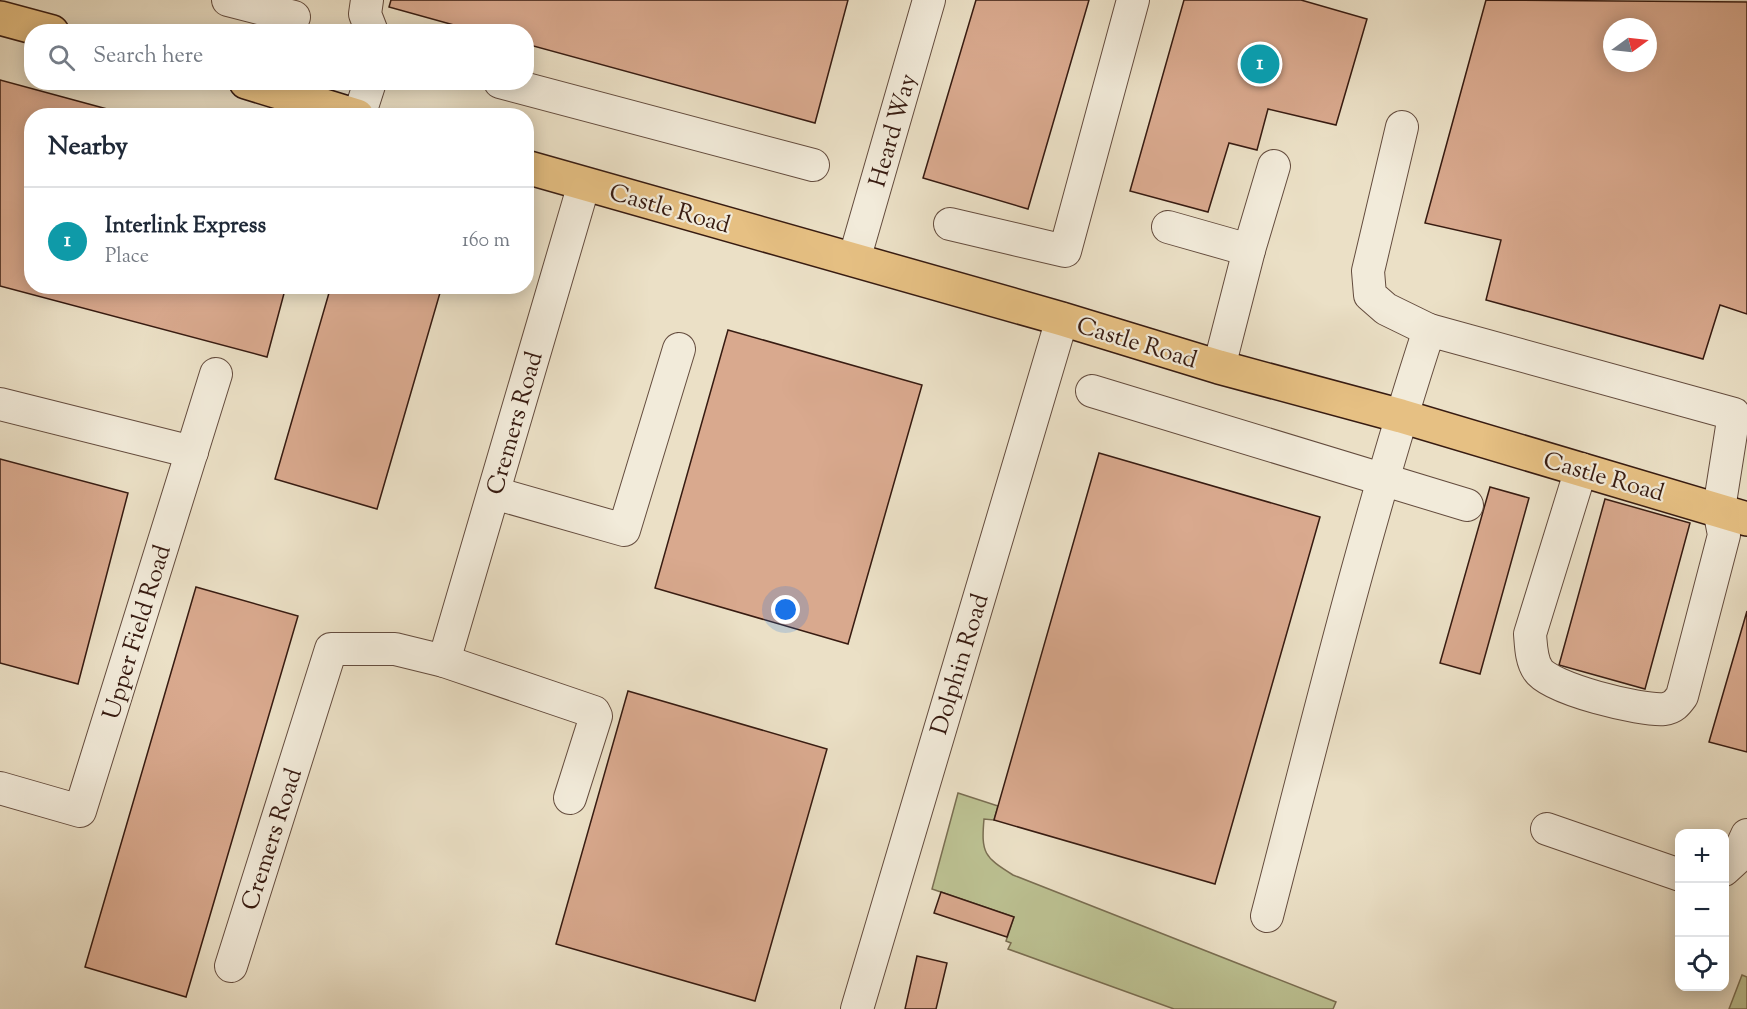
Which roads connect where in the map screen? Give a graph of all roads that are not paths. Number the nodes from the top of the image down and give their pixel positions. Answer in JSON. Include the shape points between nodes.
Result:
{"nodes":[{"id":1,"x":228,"y":0,"type":"edge"},
{"id":2,"x":367,"y":0,"type":"edge"},
{"id":3,"x":929,"y":0,"type":"edge"},
{"id":4,"x":1133,"y":0,"type":"edge"},
{"id":5,"x":294,"y":16,"type":"edge"},
{"id":6,"x":0,"y":18,"type":"edge"},
{"id":7,"x":24,"y":24,"type":"edge"},
{"id":8,"x":369,"y":24,"type":"edge"},
{"id":9,"x":279,"y":90,"type":"edge"},
{"id":10,"x":367,"y":90,"type":"edge"},
{"id":11,"x":530,"y":90,"type":"edge"},
{"id":12,"x":334,"y":108,"type":"edge"},
{"id":13,"x":361,"y":108,"type":"edge"},
{"id":14,"x":1402,"y":127,"type":"dead end"},
{"id":15,"x":813,"y":165,"type":"dead end"},
{"id":16,"x":1274,"y":166,"type":"dead end"},
{"id":17,"x":534,"y":169,"type":"edge"},
{"id":18,"x":584,"y":184,"type":"junction"},
{"id":19,"x":951,"y":224,"type":"dead end"},
{"id":20,"x":1168,"y":227,"type":"dead end"},
{"id":21,"x":1249,"y":250,"type":"junction"},
{"id":22,"x":854,"y":260,"type":"junction"},
{"id":23,"x":1062,"y":319,"type":"junction"},
{"id":24,"x":1429,"y":330,"type":"junction"},
{"id":25,"x":679,"y":349,"type":"dead end"},
{"id":26,"x":1219,"y":367,"type":"junction"},
{"id":27,"x":216,"y":374,"type":"dead end"},
{"id":28,"x":1092,"y":391,"type":"dead end"},
{"id":29,"x":0,"y":404,"type":"edge"},
{"id":30,"x":1741,"y":413,"type":"edge"},
{"id":31,"x":1401,"y":416,"type":"junction"},
{"id":32,"x":192,"y":452,"type":"junction"},
{"id":33,"x":1581,"y":469,"type":"junction"},
{"id":34,"x":1384,"y":480,"type":"junction"},
{"id":35,"x":494,"y":493,"type":"junction"},
{"id":36,"x":1467,"y":505,"type":"dead end"},
{"id":37,"x":1733,"y":514,"type":"edge"},
{"id":38,"x":444,"y":662,"type":"junction"},
{"id":39,"x":0,"y":788,"type":"edge"},
{"id":40,"x":570,"y":798,"type":"dead end"},
{"id":41,"x":1547,"y":829,"type":"dead end"},
{"id":42,"x":1747,"y":835,"type":"edge"},
{"id":43,"x":1729,"y":866,"type":"edge"},
{"id":44,"x":1675,"y":872,"type":"edge"},
{"id":45,"x":1267,"y":916,"type":"dead end"},
{"id":46,"x":231,"y":966,"type":"dead end"},
{"id":47,"x":856,"y":1009,"type":"edge"}],
"edges":[{"from":1,"to":5,"type":"street"},
{"from":2,"to":8,"type":"street","via":[[365,14]]},
{"from":3,"to":22,"type":"street","name":"Heard Way"},
{"from":4,"to":19,"type":"street","via":[[1065,250]]},
{"from":6,"to":7,"type":"main road"},
{"from":9,"to":12,"type":"main road"},
{"from":10,"to":13,"type":"street"},
{"from":11,"to":15,"type":"street"},
{"from":14,"to":24,"type":"street","via":[[1368,271],[1370,295],[1386,309]]},
{"from":16,"to":21,"type":"street"},
{"from":17,"to":18,"type":"main road","name":"Castle Road"},
{"from":18,"to":22,"type":"main road","name":"Castle Road"},
{"from":18,"to":35,"type":"street","name":"Cremers Road"},
{"from":20,"to":21,"type":"street"},
{"from":21,"to":26,"type":"street"},
{"from":22,"to":23,"type":"main road","name":"Castle Road"},
{"from":23,"to":26,"type":"main road","name":"Castle Road"},
{"from":23,"to":47,"type":"street","name":"Dolphin Road"},
{"from":24,"to":30,"type":"street"},
{"from":24,"to":31,"type":"street"},
{"from":25,"to":35,"type":"street","via":[[624,530]]},
{"from":26,"to":31,"type":"main road","name":"Castle Road"},
{"from":27,"to":32,"type":"street","name":"Upper Field Road"},
{"from":28,"to":34,"type":"street"},
{"from":29,"to":32,"type":"street"},
{"from":30,"to":37,"type":"street"},
{"from":31,"to":33,"type":"main road","name":"Castle Road"},
{"from":31,"to":34,"type":"street"},
{"from":32,"to":39,"type":"street","name":"Upper Field Road","via":[[80,811]]},
{"from":33,"to":37,"type":"main road","name":"Castle Road"},
{"from":33,"to":37,"type":"street","via":[[1530,634],[1538,671],[1573,689],[1635,706],[1672,707],[1682,696]]},
{"from":34,"to":36,"type":"street"},
{"from":34,"to":45,"type":"street"},
{"from":35,"to":38,"type":"street","name":"Cremers Road"},
{"from":38,"to":40,"type":"street","name":"Cremers Road","via":[[596,713]]},
{"from":38,"to":46,"type":"street","name":"Cremers Road","via":[[395,649],[331,650]]},
{"from":41,"to":44,"type":"street"},
{"from":42,"to":43,"type":"street"}]}
